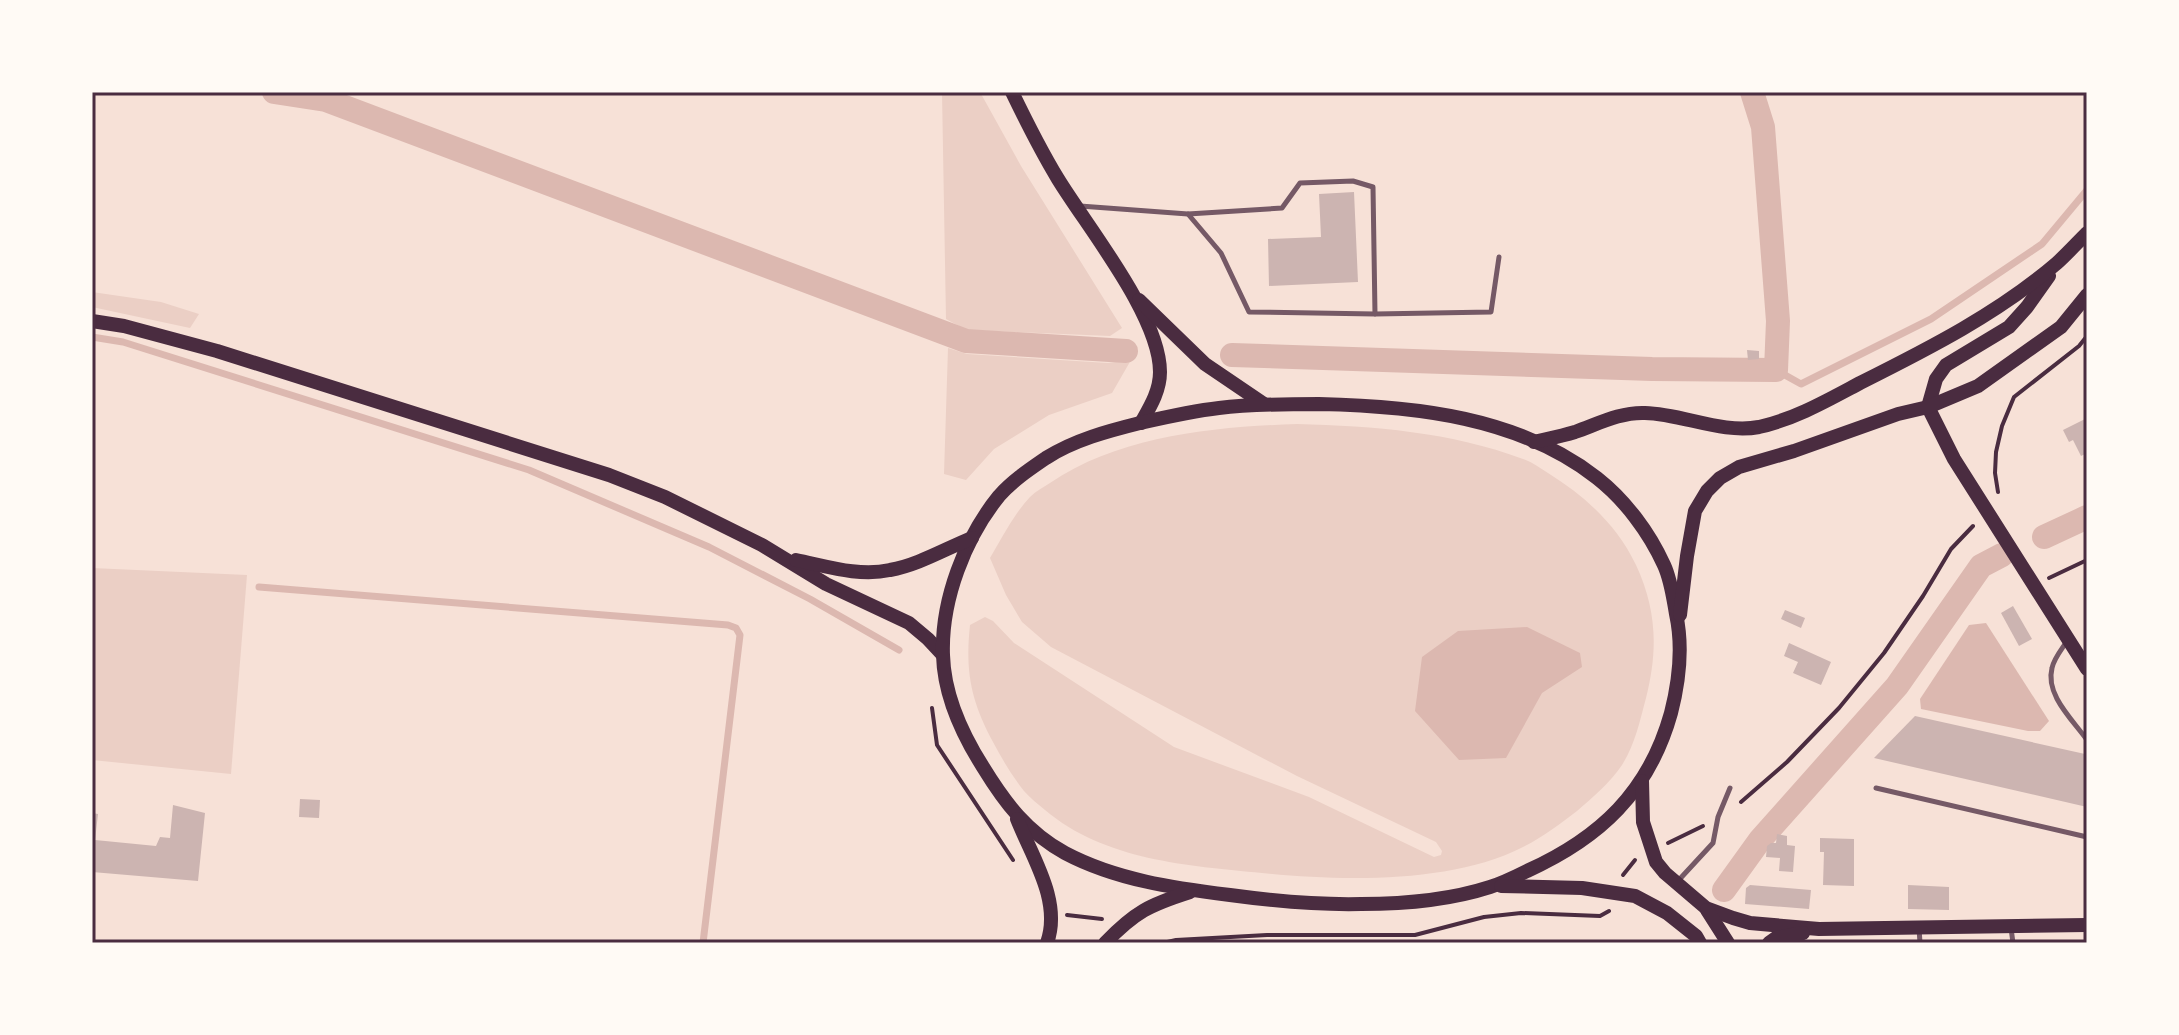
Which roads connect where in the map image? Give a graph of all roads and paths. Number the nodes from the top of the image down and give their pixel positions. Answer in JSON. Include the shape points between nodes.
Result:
{"nodes":[{"id":1,"x":1012,"y":92,"type":"edge"},
{"id":2,"x":1075,"y":205,"type":"junction"},
{"id":3,"x":1188,"y":214,"type":"junction"},
{"id":4,"x":2087,"y":233,"type":"edge"},
{"id":5,"x":1499,"y":257,"type":"dead end"},
{"id":6,"x":2058,"y":262,"type":"junction"},
{"id":7,"x":2087,"y":295,"type":"edge"},
{"id":8,"x":1134,"y":296,"type":"junction"},
{"id":9,"x":1375,"y":314,"type":"junction"},
{"id":10,"x":92,"y":321,"type":"edge"},
{"id":11,"x":2087,"y":336,"type":"edge"},
{"id":12,"x":1264,"y":405,"type":"junction"},
{"id":13,"x":1928,"y":407,"type":"junction"},
{"id":14,"x":1141,"y":423,"type":"junction"},
{"id":15,"x":1534,"y":442,"type":"junction"},
{"id":16,"x":1999,"y":504,"type":"dead end"},
{"id":17,"x":972,"y":538,"type":"junction"},
{"id":18,"x":786,"y":558,"type":"junction"},
{"id":19,"x":2087,"y":560,"type":"edge"},
{"id":20,"x":2038,"y":579,"type":"junction"},
{"id":21,"x":1679,"y":627,"type":"junction"},
{"id":22,"x":2068,"y":640,"type":"junction"},
{"id":23,"x":942,"y":654,"type":"junction"},
{"id":24,"x":2087,"y":669,"type":"edge"},
{"id":25,"x":946,"y":679,"type":"junction"},
{"id":26,"x":2087,"y":740,"type":"edge"},
{"id":27,"x":1642,"y":781,"type":"junction"},
{"id":28,"x":1730,"y":788,"type":"dead end"},
{"id":29,"x":1876,"y":788,"type":"dead end"},
{"id":30,"x":1015,"y":815,"type":"junction"},
{"id":31,"x":2087,"y":837,"type":"edge"},
{"id":32,"x":1019,"y":869,"type":"dead end"},
{"id":33,"x":1676,"y":883,"type":"junction"},
{"id":34,"x":1497,"y":886,"type":"junction"},
{"id":35,"x":1194,"y":891,"type":"junction"},
{"id":36,"x":1706,"y":908,"type":"junction"},
{"id":37,"x":1051,"y":916,"type":"junction"},
{"id":38,"x":2087,"y":925,"type":"edge"},
{"id":39,"x":2011,"y":926,"type":"junction"},
{"id":40,"x":1919,"y":927,"type":"junction"},
{"id":41,"x":1119,"y":928,"type":"junction"},
{"id":42,"x":1819,"y":929,"type":"junction"},
{"id":43,"x":1047,"y":943,"type":"edge"},
{"id":44,"x":1105,"y":943,"type":"edge"},
{"id":45,"x":1700,"y":943,"type":"edge"},
{"id":46,"x":1728,"y":943,"type":"edge"},
{"id":47,"x":1769,"y":943,"type":"edge"},
{"id":48,"x":1920,"y":943,"type":"edge"},
{"id":49,"x":2013,"y":943,"type":"edge"}],
"edges":[{"from":1,"to":2,"type":"main road"},
{"from":2,"to":3,"type":"lane"},
{"from":2,"to":8,"type":"main road"},
{"from":3,"to":9,"type":"lane","via":[[1221,253],[1249,312]]},
{"from":3,"to":9,"type":"lane","via":[[1282,208],[1300,183],[1353,181],[1373,187]]},
{"from":4,"to":6,"type":"main road"},
{"from":5,"to":9,"type":"lane","via":[[1491,312]]},
{"from":6,"to":13,"type":"main road","via":[[2009,327],[1946,365]]},
{"from":6,"to":15,"type":"main road","via":[[1972,323],[1777,422],[1755,428],[1721,426],[1641,413]]},
{"from":7,"to":13,"type":"main road","via":[[2061,327],[2012,363],[1978,386]]},
{"from":8,"to":12,"type":"main road","via":[[1205,364]]},
{"from":8,"to":14,"type":"main road","via":[[1159,356],[1160,374]]},
{"from":10,"to":18,"type":"main road","via":[[217,351],[609,475]]},
{"from":11,"to":16,"type":"path","via":[[2014,397],[1996,452]]},
{"from":12,"to":14,"type":"main road"},
{"from":12,"to":15,"type":"main road","via":[[1402,408],[1495,426]]},
{"from":13,"to":20,"type":"main road","via":[[1954,459]]},
{"from":13,"to":21,"type":"main road","via":[[1739,467],[1720,478],[1695,511]]},
{"from":14,"to":17,"type":"main road","via":[[1051,454],[1002,493]]},
{"from":15,"to":21,"type":"main road","via":[[1597,478],[1631,512],[1664,565]]},
{"from":17,"to":18,"type":"main road","via":[[889,571],[845,571]]},
{"from":17,"to":23,"type":"main road","via":[[947,607]]},
{"from":18,"to":23,"type":"main road","via":[[826,584],[909,623]]},
{"from":19,"to":20,"type":"path"},
{"from":20,"to":22,"type":"main road"},
{"from":21,"to":27,"type":"main road","via":[[1675,699]]},
{"from":22,"to":24,"type":"main road"},
{"from":22,"to":26,"type":"lane","via":[[2052,668],[2051,681]]},
{"from":23,"to":25,"type":"main road"},
{"from":25,"to":30,"type":"main road","via":[[970,747]]},
{"from":25,"to":32,"type":"path","via":[[931,698],[937,745]]},
{"from":27,"to":33,"type":"main road","via":[[1643,822],[1651,849]]},
{"from":27,"to":34,"type":"main road","via":[[1593,834]]},
{"from":28,"to":33,"type":"lane","via":[[1713,843]]},
{"from":29,"to":31,"type":"lane"},
{"from":30,"to":35,"type":"main road","via":[[1064,852],[1108,871]]},
{"from":30,"to":37,"type":"main road","via":[[1043,876]]},
{"from":33,"to":36,"type":"main road"},
{"from":34,"to":35,"type":"main road","via":[[1365,904]]},
{"from":34,"to":45,"type":"main road","via":[[1582,888],[1635,896],[1667,913]]},
{"from":35,"to":41,"type":"main road","via":[[1161,901]]},
{"from":36,"to":42,"type":"main road","via":[[1750,923]]},
{"from":36,"to":46,"type":"main road"},
{"from":37,"to":41,"type":"path","via":[[1108,920]]},
{"from":37,"to":43,"type":"main road"},
{"from":38,"to":39,"type":"main road"},
{"from":39,"to":40,"type":"main road"},
{"from":39,"to":49,"type":"lane"},
{"from":40,"to":42,"type":"main road"},
{"from":40,"to":48,"type":"lane"},
{"from":41,"to":44,"type":"main road"},
{"from":42,"to":47,"type":"main road"}]}
